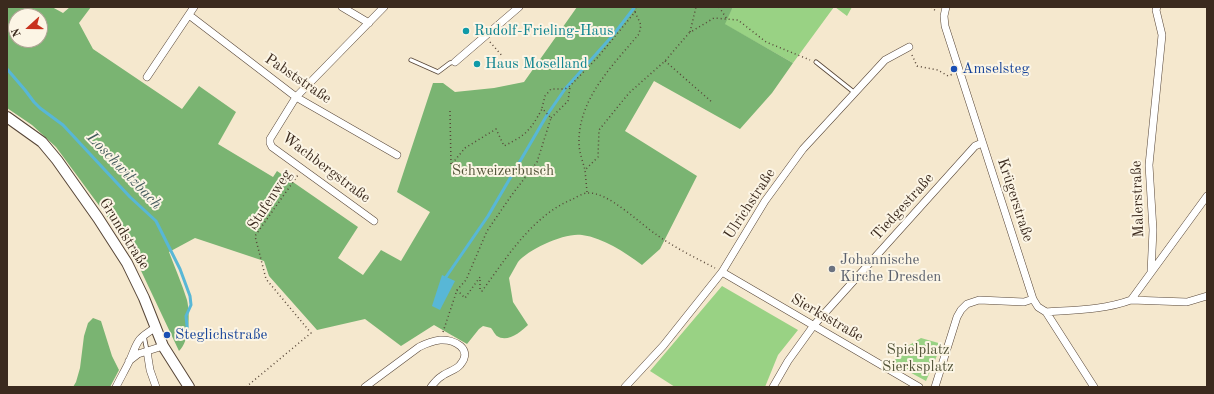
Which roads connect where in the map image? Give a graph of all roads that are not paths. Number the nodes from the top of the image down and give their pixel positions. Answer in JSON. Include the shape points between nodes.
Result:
{"nodes":[{"id":1,"x":194,"y":7,"type":"edge"},
{"id":2,"x":342,"y":7,"type":"edge"},
{"id":3,"x":384,"y":7,"type":"edge"},
{"id":4,"x":519,"y":7,"type":"edge"},
{"id":5,"x":946,"y":7,"type":"edge"},
{"id":6,"x":1155,"y":8,"type":"edge"},
{"id":7,"x":189,"y":15,"type":"junction"},
{"id":8,"x":369,"y":23,"type":"junction"},
{"id":9,"x":909,"y":48,"type":"road end"},
{"id":10,"x":411,"y":60,"type":"dead end"},
{"id":11,"x":455,"y":62,"type":"joint"},
{"id":12,"x":816,"y":62,"type":"road end"},
{"id":13,"x":147,"y":77,"type":"dead end"},
{"id":14,"x":855,"y":93,"type":"junction"},
{"id":15,"x":296,"y":97,"type":"junction"},
{"id":16,"x":7,"y":117,"type":"edge"},
{"id":17,"x":982,"y":143,"type":"junction"},
{"id":18,"x":397,"y":155,"type":"dead end"},
{"id":19,"x":1207,"y":196,"type":"edge"},
{"id":20,"x":374,"y":221,"type":"dead end"},
{"id":21,"x":722,"y":272,"type":"junction"},
{"id":22,"x":1151,"y":272,"type":"junction"},
{"id":23,"x":1207,"y":296,"type":"edge"},
{"id":24,"x":1033,"y":299,"type":"junction"},
{"id":25,"x":1131,"y":300,"type":"junction"},
{"id":26,"x":1046,"y":312,"type":"junction"},
{"id":27,"x":814,"y":325,"type":"junction"},
{"id":28,"x":155,"y":328,"type":"junction"},
{"id":29,"x":144,"y":335,"type":"junction"},
{"id":30,"x":163,"y":346,"type":"junction"},
{"id":31,"x":147,"y":351,"type":"junction"},
{"id":32,"x":129,"y":361,"type":"junction"},
{"id":33,"x":116,"y":387,"type":"edge"},
{"id":34,"x":156,"y":387,"type":"edge"},
{"id":35,"x":189,"y":387,"type":"edge"},
{"id":36,"x":365,"y":387,"type":"edge"},
{"id":37,"x":431,"y":387,"type":"edge"},
{"id":38,"x":625,"y":387,"type":"edge"},
{"id":39,"x":773,"y":387,"type":"edge"},
{"id":40,"x":919,"y":387,"type":"edge"},
{"id":41,"x":935,"y":387,"type":"edge"},
{"id":42,"x":1094,"y":387,"type":"edge"}],
"edges":[{"from":1,"to":7,"type":"street"},
{"from":2,"to":8,"type":"street"},
{"from":3,"to":8,"type":"street","name":"Wachbergstraße"},
{"from":4,"to":11,"type":"street"},
{"from":5,"to":17,"type":"street","name":"Krügerstraße","via":[[945,26]]},
{"from":6,"to":22,"type":"street","name":"Malerstraße","via":[[1162,35],[1149,165],[1153,230]]},
{"from":7,"to":13,"type":"street"},
{"from":7,"to":15,"type":"street","name":"Pabststraße"},
{"from":8,"to":15,"type":"street","name":"Wachbergstraße"},
{"from":9,"to":14,"type":"street","name":"Ulrichstraße","via":[[885,60]]},
{"from":10,"to":11,"type":"lane","via":[[438,72]]},
{"from":12,"to":14,"type":"lane"},
{"from":14,"to":21,"type":"street","name":"Ulrichstraße","via":[[803,149],[765,200]]},
{"from":15,"to":18,"type":"street","name":"Pabststraße"},
{"from":15,"to":20,"type":"street","name":"Wachbergstraße","via":[[270,139],[272,147]]},
{"from":16,"to":28,"type":"main road","name":"Grundstraße","via":[[42,142],[98,218],[127,263]]},
{"from":17,"to":24,"type":"street","name":"Krügerstraße"},
{"from":17,"to":27,"type":"street","name":"Tiedgestraße","via":[[975,146]]},
{"from":19,"to":22,"type":"street"},
{"from":21,"to":27,"type":"street","name":"Sierksstraße"},
{"from":21,"to":38,"type":"street","name":"Ulrichstraße","via":[[663,346]]},
{"from":22,"to":25,"type":"street"},
{"from":23,"to":25,"type":"street","via":[[1187,302]]},
{"from":24,"to":26,"type":"street","name":"Krügerstraße","via":[[1038,307]]},
{"from":24,"to":41,"type":"street","via":[[1024,302],[980,300],[967,304],[957,317]]},
{"from":25,"to":26,"type":"street","via":[[1103,307]]},
{"from":26,"to":42,"type":"street","name":"Krügerstraße"},
{"from":27,"to":39,"type":"street","name":"Tiedgestraße"},
{"from":27,"to":40,"type":"street","name":"Sierksstraße"},
{"from":28,"to":29,"type":"street"},
{"from":28,"to":30,"type":"main road","name":"Grundstraße"},
{"from":29,"to":31,"type":"lane"},
{"from":29,"to":32,"type":"street","via":[[135,344]]},
{"from":30,"to":31,"type":"street"},
{"from":30,"to":35,"type":"main road","name":"Grundstraße"},
{"from":31,"to":32,"type":"street"},
{"from":31,"to":34,"type":"street"},
{"from":32,"to":33,"type":"street"},
{"from":36,"to":37,"type":"street","via":[[426,343],[440,340],[458,343],[464,352],[460,366],[440,377]]}]}
